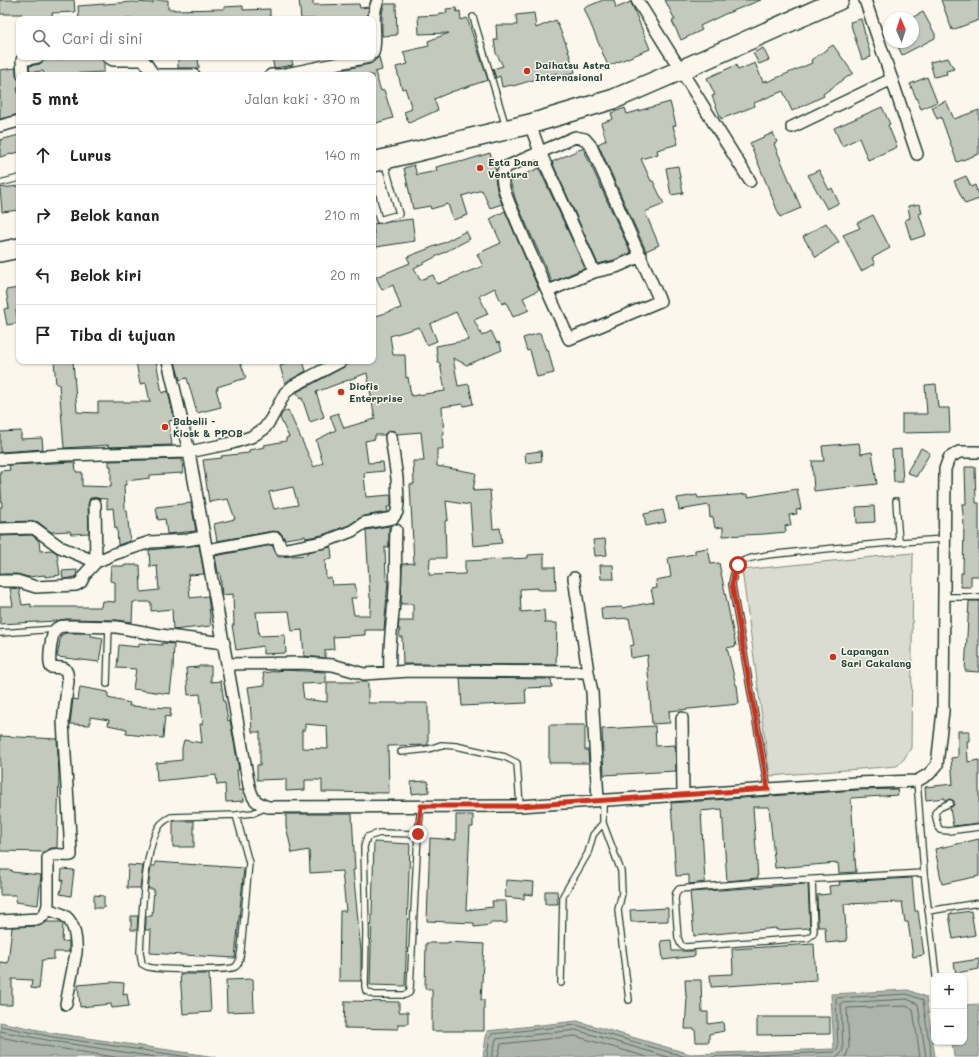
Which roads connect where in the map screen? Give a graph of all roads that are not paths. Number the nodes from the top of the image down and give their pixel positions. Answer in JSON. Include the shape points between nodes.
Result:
{"nodes":[{"id":1,"x":378,"y":0,"type":"edge"},
{"id":2,"x":637,"y":0,"type":"edge"},
{"id":3,"x":840,"y":0,"type":"edge"},
{"id":4,"x":865,"y":0,"type":"edge"},
{"id":5,"x":374,"y":16,"type":"edge"},
{"id":6,"x":472,"y":17,"type":"dead end"},
{"id":7,"x":22,"y":60,"type":"edge"},
{"id":8,"x":113,"y":60,"type":"edge"},
{"id":9,"x":143,"y":60,"type":"edge"},
{"id":10,"x":143,"y":60,"type":"edge"},
{"id":11,"x":354,"y":60,"type":"edge"},
{"id":12,"x":681,"y":70,"type":"junction"},
{"id":13,"x":23,"y":72,"type":"edge"},
{"id":14,"x":151,"y":72,"type":"edge"},
{"id":15,"x":296,"y":72,"type":"edge"},
{"id":16,"x":892,"y":79,"type":"junction"},
{"id":17,"x":16,"y":122,"type":"edge"},
{"id":18,"x":530,"y":124,"type":"junction"},
{"id":19,"x":0,"y":126,"type":"edge"},
{"id":20,"x":792,"y":127,"type":"dead end"},
{"id":21,"x":507,"y":129,"type":"junction"},
{"id":22,"x":540,"y":152,"type":"junction"},
{"id":23,"x":917,"y":154,"type":"dead end"},
{"id":24,"x":378,"y":160,"type":"edge"},
{"id":25,"x":16,"y":179,"type":"edge"},
{"id":26,"x":750,"y":180,"type":"dead end"},
{"id":27,"x":0,"y":183,"type":"edge"},
{"id":28,"x":376,"y":208,"type":"edge"},
{"id":29,"x":16,"y":249,"type":"edge"},
{"id":30,"x":0,"y":252,"type":"edge"},
{"id":31,"x":641,"y":256,"type":"junction"},
{"id":32,"x":594,"y":272,"type":"junction"},
{"id":33,"x":547,"y":289,"type":"junction"},
{"id":34,"x":169,"y":364,"type":"edge"},
{"id":35,"x":335,"y":364,"type":"edge"},
{"id":36,"x":391,"y":437,"type":"dead end"},
{"id":37,"x":188,"y":452,"type":"junction"},
{"id":38,"x":979,"y":452,"type":"edge"},
{"id":39,"x":0,"y":459,"type":"edge"},
{"id":40,"x":896,"y":501,"type":"dead end"},
{"id":41,"x":95,"y":504,"type":"dead end"},
{"id":42,"x":0,"y":529,"type":"edge"},
{"id":43,"x":396,"y":530,"type":"dead end"},
{"id":44,"x":203,"y":537,"type":"junction"},
{"id":45,"x":944,"y":539,"type":"junction"},
{"id":46,"x":899,"y":542,"type":"junction"},
{"id":47,"x":207,"y":550,"type":"junction"},
{"id":48,"x":96,"y":562,"type":"junction"},
{"id":49,"x":574,"y":578,"type":"dead end"},
{"id":50,"x":0,"y":581,"type":"edge"},
{"id":51,"x":944,"y":597,"type":"junction"},
{"id":52,"x":979,"y":597,"type":"edge"},
{"id":53,"x":110,"y":627,"type":"junction"},
{"id":54,"x":56,"y":628,"type":"junction"},
{"id":55,"x":0,"y":633,"type":"edge"},
{"id":56,"x":224,"y":643,"type":"junction"},
{"id":57,"x":227,"y":664,"type":"junction"},
{"id":58,"x":390,"y":672,"type":"junction"},
{"id":59,"x":588,"y":672,"type":"junction"},
{"id":60,"x":107,"y":684,"type":"dead end"},
{"id":61,"x":682,"y":718,"type":"dead end"},
{"id":62,"x":401,"y":752,"type":"dead end"},
{"id":63,"x":917,"y":782,"type":"junction"},
{"id":64,"x":768,"y":789,"type":"junction"},
{"id":65,"x":683,"y":794,"type":"junction"},
{"id":66,"x":600,"y":800,"type":"junction"},
{"id":67,"x":950,"y":803,"type":"dead end"},
{"id":68,"x":421,"y":806,"type":"junction"},
{"id":69,"x":520,"y":806,"type":"junction"},
{"id":70,"x":268,"y":807,"type":"junction"},
{"id":71,"x":236,"y":815,"type":"junction"},
{"id":72,"x":603,"y":823,"type":"junction"},
{"id":73,"x":979,"y":827,"type":"edge"},
{"id":74,"x":418,"y":834,"type":"junction"},
{"id":75,"x":924,"y":873,"type":"junction"},
{"id":76,"x":812,"y":880,"type":"junction"},
{"id":77,"x":979,"y":903,"type":"edge"},
{"id":78,"x":47,"y":910,"type":"junction"},
{"id":79,"x":928,"y":911,"type":"junction"},
{"id":80,"x":0,"y":921,"type":"edge"},
{"id":81,"x":936,"y":973,"type":"edge"},
{"id":82,"x":561,"y":984,"type":"dead end"},
{"id":83,"x":630,"y":1000,"type":"dead end"},
{"id":84,"x":66,"y":1004,"type":"dead end"}],
"edges":[{"from":1,"to":5,"type":"street"},
{"from":2,"to":12,"type":"street"},
{"from":3,"to":12,"type":"highway"},
{"from":4,"to":16,"type":"street"},
{"from":6,"to":21,"type":"lane"},
{"from":7,"to":13,"type":"street"},
{"from":8,"to":9,"type":"street"},
{"from":10,"to":14,"type":"street"},
{"from":11,"to":15,"type":"street"},
{"from":12,"to":18,"type":"highway","via":[[614,99]]},
{"from":12,"to":26,"type":"street"},
{"from":16,"to":20,"type":"street"},
{"from":16,"to":23,"type":"street"},
{"from":17,"to":19,"type":"street"},
{"from":18,"to":21,"type":"highway"},
{"from":18,"to":22,"type":"street"},
{"from":21,"to":24,"type":"highway"},
{"from":22,"to":31,"type":"street","via":[[575,137],[585,139],[591,146]]},
{"from":22,"to":32,"type":"street"},
{"from":22,"to":33,"type":"street","via":[[506,167],[502,170],[502,176],[509,202]]},
{"from":24,"to":28,"type":"lane","via":[[399,214],[379,220]]},
{"from":25,"to":27,"type":"lane"},
{"from":29,"to":30,"type":"highway"},
{"from":31,"to":32,"type":"street","via":[[616,267]]},
{"from":31,"to":33,"type":"street","via":[[660,301],[569,339]]},
{"from":32,"to":33,"type":"street","via":[[553,290]]},
{"from":34,"to":37,"type":"street"},
{"from":35,"to":37,"type":"street","via":[[293,386],[285,393],[264,429],[232,443]]},
{"from":36,"to":47,"type":"street","via":[[398,503],[393,518],[364,523],[352,531],[324,542],[287,549],[281,548],[280,543],[273,538]]},
{"from":37,"to":39,"type":"street"},
{"from":37,"to":44,"type":"street"},
{"from":38,"to":45,"type":"street","via":[[959,452],[949,458],[945,469]]},
{"from":40,"to":46,"type":"lane"},
{"from":41,"to":48,"type":"street"},
{"from":42,"to":48,"type":"street","via":[[34,528],[60,547]]},
{"from":43,"to":58,"type":"street"},
{"from":44,"to":47,"type":"street"},
{"from":44,"to":48,"type":"street","via":[[150,542]]},
{"from":45,"to":46,"type":"lane"},
{"from":45,"to":51,"type":"street"},
{"from":46,"to":64,"type":"lane","via":[[760,557],[745,560],[738,565],[732,585]]},
{"from":47,"to":56,"type":"street"},
{"from":48,"to":50,"type":"street","via":[[76,585],[36,587],[17,581]]},
{"from":49,"to":59,"type":"street"},
{"from":51,"to":52,"type":"lane"},
{"from":51,"to":63,"type":"street","via":[[943,711],[937,765]]},
{"from":53,"to":54,"type":"street"},
{"from":53,"to":56,"type":"street"},
{"from":53,"to":60,"type":"lane"},
{"from":54,"to":55,"type":"lane"},
{"from":54,"to":78,"type":"street","via":[[49,659],[52,667],[65,669],[68,677],[63,722],[72,852],[68,856],[55,854],[48,858]]},
{"from":56,"to":57,"type":"street"},
{"from":57,"to":58,"type":"street","via":[[309,663],[333,665],[364,674]]},
{"from":57,"to":70,"type":"street","via":[[249,786],[253,798],[259,804]]},
{"from":58,"to":59,"type":"street"},
{"from":59,"to":66,"type":"street","via":[[592,692]]},
{"from":61,"to":65,"type":"street"},
{"from":62,"to":69,"type":"lane","via":[[441,745],[505,756],[517,763]]},
{"from":63,"to":64,"type":"street"},
{"from":63,"to":75,"type":"lane"},
{"from":64,"to":65,"type":"street"},
{"from":65,"to":66,"type":"street"},
{"from":66,"to":69,"type":"street"},
{"from":66,"to":72,"type":"lane"},
{"from":67,"to":73,"type":"lane","via":[[935,813],[940,830]]},
{"from":68,"to":69,"type":"street"},
{"from":68,"to":70,"type":"street"},
{"from":68,"to":74,"type":"lane"},
{"from":70,"to":71,"type":"lane","via":[[253,813]]},
{"from":71,"to":71,"type":"lane","via":[[249,863],[241,950],[237,966],[223,969],[161,968],[142,964],[140,952],[146,871],[160,825],[171,817]]},
{"from":72,"to":82,"type":"lane","via":[[593,835],[588,853],[563,896]]},
{"from":72,"to":83,"type":"lane","via":[[621,871],[622,893],[618,910]]},
{"from":74,"to":74,"type":"lane","via":[[409,993],[398,996],[374,995],[366,991],[365,986],[365,840],[380,833]]},
{"from":75,"to":76,"type":"lane"},
{"from":75,"to":79,"type":"lane"},
{"from":76,"to":76,"type":"lane","via":[[679,889],[674,899],[681,945],[684,947],[808,938],[814,931]]},
{"from":77,"to":79,"type":"lane"},
{"from":78,"to":80,"type":"street","via":[[39,919]]},
{"from":78,"to":84,"type":"street","via":[[65,916],[72,927],[76,953]]},
{"from":79,"to":81,"type":"lane"}]}
